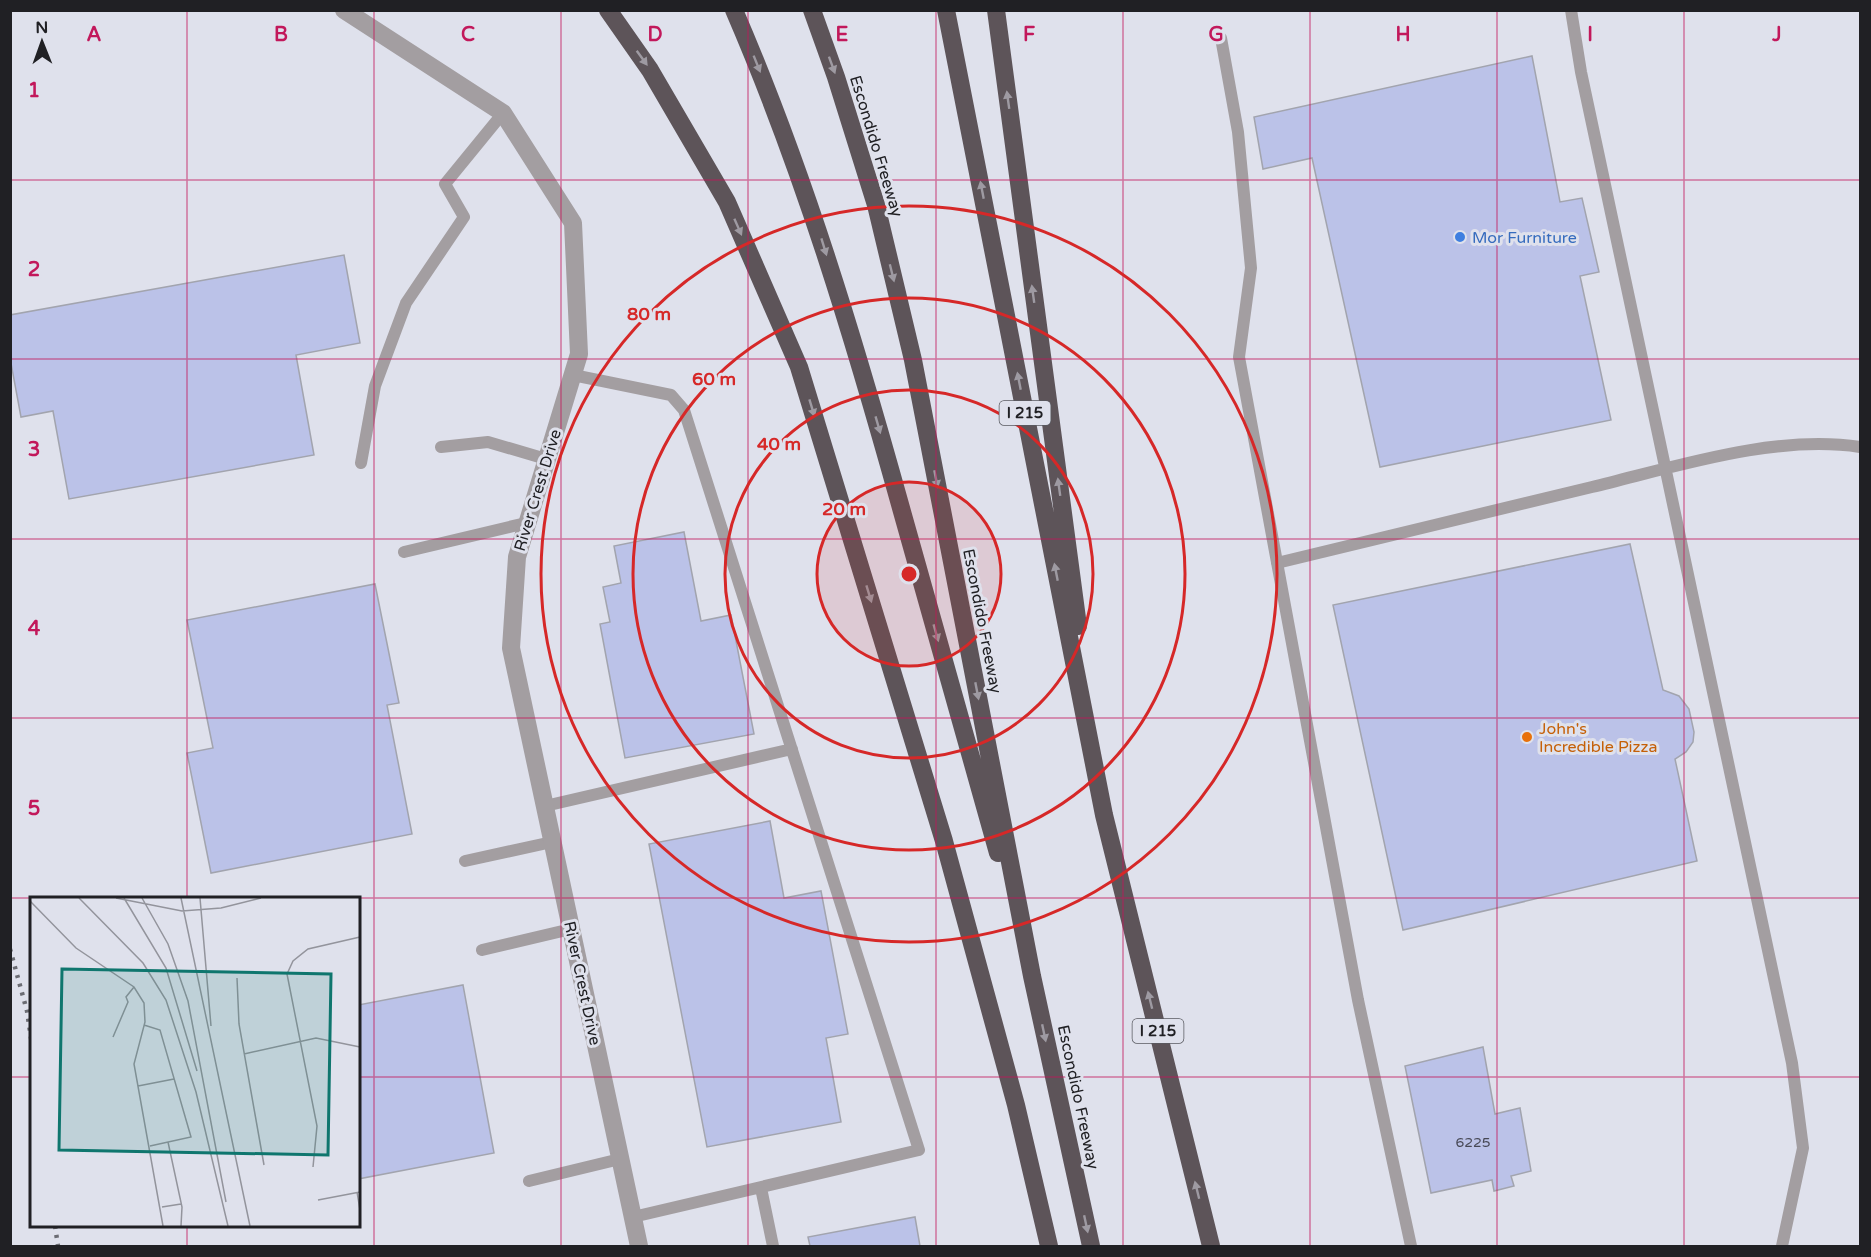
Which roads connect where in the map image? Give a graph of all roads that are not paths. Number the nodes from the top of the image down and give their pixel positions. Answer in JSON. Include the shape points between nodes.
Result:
{"nodes":[{"id":1,"x":344,"y":10,"type":"edge"},
{"id":2,"x":608,"y":10,"type":"edge"},
{"id":3,"x":734,"y":10,"type":"edge"},
{"id":4,"x":812,"y":10,"type":"edge"},
{"id":5,"x":946,"y":10,"type":"edge"},
{"id":6,"x":996,"y":10,"type":"edge"},
{"id":7,"x":1571,"y":10,"type":"edge"},
{"id":8,"x":1221,"y":38,"type":"dead end"},
{"id":9,"x":503,"y":113,"type":"junction"},
{"id":10,"x":573,"y":375,"type":"junction"},
{"id":11,"x":441,"y":447,"type":"dead end"},
{"id":12,"x":1860,"y":447,"type":"edge"},
{"id":13,"x":546,"y":459,"type":"junction"},
{"id":14,"x":361,"y":463,"type":"dead end"},
{"id":15,"x":1666,"y":469,"type":"junction"},
{"id":16,"x":526,"y":523,"type":"junction"},
{"id":17,"x":404,"y":552,"type":"dead end"},
{"id":18,"x":1277,"y":563,"type":"junction"},
{"id":19,"x":792,"y":749,"type":"junction"},
{"id":20,"x":544,"y":806,"type":"junction"},
{"id":21,"x":1104,"y":815,"type":"junction"},
{"id":22,"x":552,"y":842,"type":"junction"},
{"id":23,"x":465,"y":861,"type":"dead end"},
{"id":24,"x":571,"y":929,"type":"junction"},
{"id":25,"x":482,"y":950,"type":"dead end"},
{"id":26,"x":1032,"y":976,"type":"junction"},
{"id":27,"x":620,"y":1159,"type":"junction"},
{"id":28,"x":529,"y":1181,"type":"dead end"},
{"id":29,"x":760,"y":1188,"type":"junction"},
{"id":30,"x":633,"y":1217,"type":"junction"},
{"id":31,"x":639,"y":1246,"type":"edge"},
{"id":32,"x":773,"y":1246,"type":"edge"},
{"id":33,"x":1049,"y":1246,"type":"edge"},
{"id":34,"x":1091,"y":1246,"type":"edge"},
{"id":35,"x":1211,"y":1246,"type":"edge"},
{"id":36,"x":1410,"y":1246,"type":"edge"},
{"id":37,"x":1782,"y":1246,"type":"edge"}],
"edges":[{"from":1,"to":9,"type":"street","name":"River Crest Drive"},
{"from":2,"to":33,"type":"highway","one_way":true,"via":[[650,70],[727,202],[799,366],[944,841],[1016,1105]]},
{"from":3,"to":26,"type":"highway","one_way":true,"via":[[815,218],[859,358]]},
{"from":4,"to":26,"type":"highway","name":"Escondido Freeway","one_way":true,"via":[[876,206],[913,360]]},
{"from":21,"to":5,"type":"highway","number":"I 215","one_way":true},
{"from":21,"to":6,"type":"highway","one_way":true},
{"from":7,"to":15,"type":"lane"},
{"from":8,"to":18,"type":"lane","via":[[1238,132],[1251,268],[1239,357]]},
{"from":9,"to":10,"type":"street","name":"River Crest Drive","via":[[573,223],[579,354]]},
{"from":9,"to":14,"type":"lane","via":[[445,184],[464,217],[406,303],[375,386]]},
{"from":10,"to":13,"type":"street","name":"River Crest Drive"},
{"from":10,"to":19,"type":"lane","via":[[671,395],[684,410]]},
{"from":11,"to":13,"type":"lane","via":[[488,442]]},
{"from":12,"to":15,"type":"lane","via":[[1774,446]]},
{"from":13,"to":16,"type":"street","name":"River Crest Drive"},
{"from":15,"to":18,"type":"lane"},
{"from":15,"to":37,"type":"lane","via":[[1792,1063],[1803,1148]]},
{"from":16,"to":17,"type":"lane"},
{"from":16,"to":20,"type":"street","name":"River Crest Drive","via":[[517,557],[511,648]]},
{"from":18,"to":36,"type":"lane","via":[[1358,1000]]},
{"from":19,"to":20,"type":"lane"},
{"from":19,"to":29,"type":"lane","via":[[918,1150]]},
{"from":20,"to":22,"type":"street","name":"River Crest Drive"},
{"from":35,"to":21,"type":"highway","number":"I 215","one_way":true},
{"from":22,"to":23,"type":"lane"},
{"from":22,"to":24,"type":"street","name":"River Crest Drive"},
{"from":24,"to":25,"type":"lane"},
{"from":24,"to":27,"type":"street","name":"River Crest Drive"},
{"from":26,"to":34,"type":"highway","name":"Escondido Freeway","one_way":true},
{"from":27,"to":28,"type":"lane"},
{"from":27,"to":30,"type":"street","name":"River Crest Drive"},
{"from":29,"to":30,"type":"lane"},
{"from":29,"to":32,"type":"lane"},
{"from":30,"to":31,"type":"street","name":"River Crest Drive"}]}
